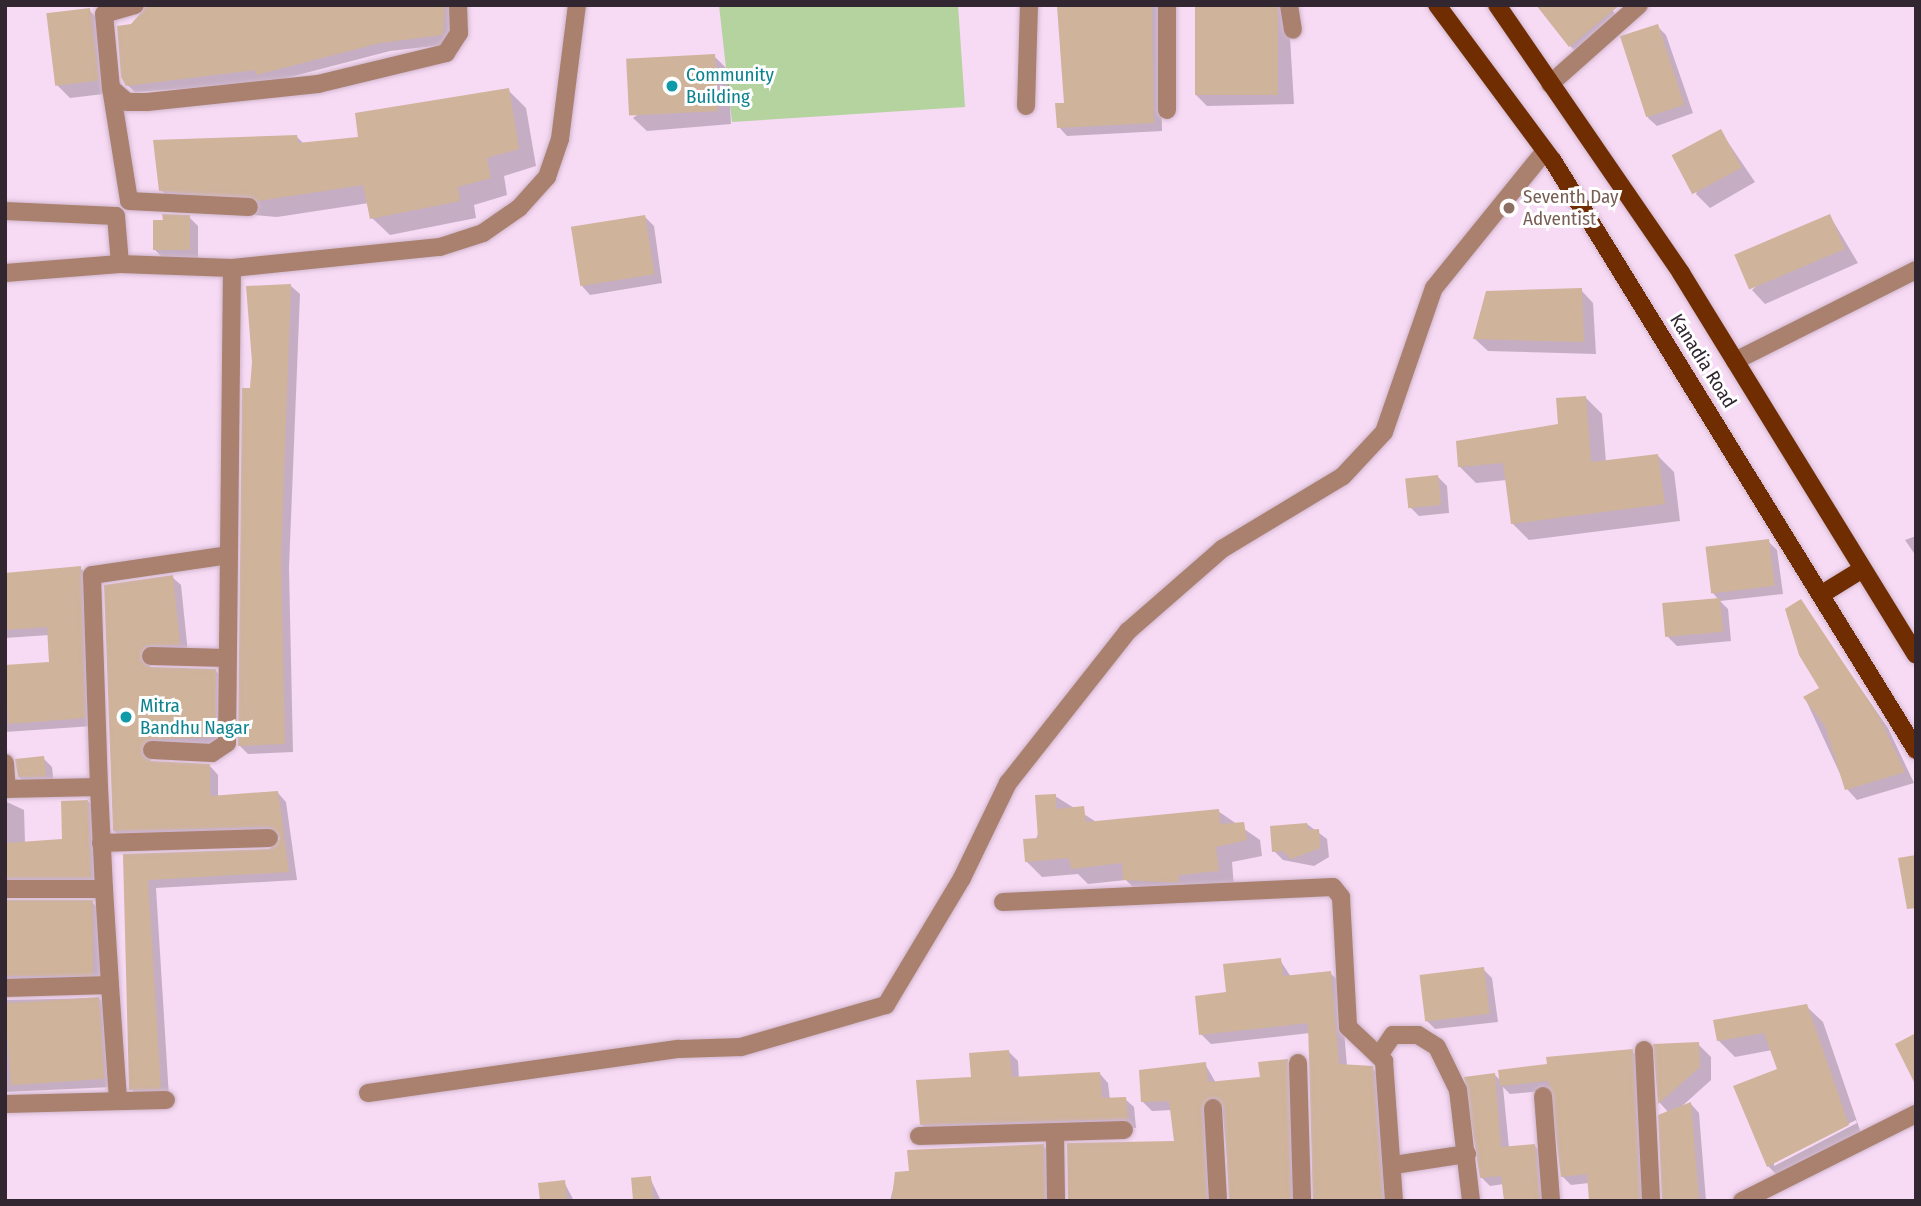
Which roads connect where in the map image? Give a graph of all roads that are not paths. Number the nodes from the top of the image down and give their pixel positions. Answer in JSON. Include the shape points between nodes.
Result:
{"nodes":[{"id":1,"x":135,"y":5,"type":"edge"},
{"id":2,"x":577,"y":5,"type":"edge"},
{"id":3,"x":1028,"y":5,"type":"edge"},
{"id":4,"x":1167,"y":5,"type":"edge"},
{"id":5,"x":1289,"y":5,"type":"edge"},
{"id":6,"x":1437,"y":5,"type":"edge"},
{"id":7,"x":1497,"y":5,"type":"edge"},
{"id":8,"x":1639,"y":5,"type":"edge"},
{"id":9,"x":460,"y":6,"type":"edge"},
{"id":10,"x":104,"y":10,"type":"edge"},
{"id":11,"x":1293,"y":30,"type":"dead end"},
{"id":12,"x":1550,"y":84,"type":"junction"},
{"id":13,"x":111,"y":88,"type":"junction"},
{"id":14,"x":1026,"y":106,"type":"dead end"},
{"id":15,"x":1167,"y":110,"type":"dead end"},
{"id":16,"x":1545,"y":150,"type":"junction"},
{"id":17,"x":249,"y":207,"type":"dead end"},
{"id":18,"x":5,"y":211,"type":"edge"},
{"id":19,"x":120,"y":264,"type":"junction"},
{"id":20,"x":232,"y":268,"type":"junction"},
{"id":21,"x":1916,"y":270,"type":"edge"},
{"id":22,"x":5,"y":273,"type":"edge"},
{"id":23,"x":1735,"y":361,"type":"junction"},
{"id":24,"x":229,"y":555,"type":"junction"},
{"id":25,"x":1861,"y":570,"type":"junction"},
{"id":26,"x":1822,"y":594,"type":"junction"},
{"id":27,"x":1916,"y":655,"type":"edge"},
{"id":28,"x":151,"y":656,"type":"dead end"},
{"id":29,"x":227,"y":658,"type":"junction"},
{"id":30,"x":152,"y":750,"type":"dead end"},
{"id":31,"x":1916,"y":750,"type":"edge"},
{"id":32,"x":5,"y":763,"type":"edge"},
{"id":33,"x":99,"y":787,"type":"junction"},
{"id":34,"x":6,"y":789,"type":"edge"},
{"id":35,"x":270,"y":838,"type":"dead end"},
{"id":36,"x":101,"y":843,"type":"junction"},
{"id":37,"x":5,"y":889,"type":"edge"},
{"id":38,"x":104,"y":889,"type":"junction"},
{"id":39,"x":1003,"y":902,"type":"dead end"},
{"id":40,"x":110,"y":985,"type":"junction"},
{"id":41,"x":5,"y":988,"type":"edge"},
{"id":42,"x":1644,"y":1050,"type":"dead end"},
{"id":43,"x":1380,"y":1054,"type":"junction"},
{"id":44,"x":1298,"y":1063,"type":"dead end"},
{"id":45,"x":368,"y":1093,"type":"dead end"},
{"id":46,"x":1543,"y":1096,"type":"dead end"},
{"id":47,"x":118,"y":1098,"type":"junction"},
{"id":48,"x":166,"y":1100,"type":"dead end"},
{"id":49,"x":5,"y":1104,"type":"edge"},
{"id":50,"x":1213,"y":1108,"type":"dead end"},
{"id":51,"x":1916,"y":1114,"type":"edge"},
{"id":52,"x":1124,"y":1130,"type":"dead end"},
{"id":53,"x":1055,"y":1134,"type":"junction"},
{"id":54,"x":919,"y":1136,"type":"dead end"},
{"id":55,"x":1467,"y":1154,"type":"junction"},
{"id":56,"x":1394,"y":1165,"type":"junction"},
{"id":57,"x":1056,"y":1201,"type":"edge"},
{"id":58,"x":1218,"y":1201,"type":"edge"},
{"id":59,"x":1303,"y":1201,"type":"edge"},
{"id":60,"x":1394,"y":1201,"type":"edge"},
{"id":61,"x":1471,"y":1201,"type":"edge"},
{"id":62,"x":1551,"y":1201,"type":"edge"},
{"id":63,"x":1651,"y":1201,"type":"edge"},
{"id":64,"x":1742,"y":1201,"type":"edge"}],
"edges":[{"from":1,"to":10,"type":"street"},
{"from":2,"to":20,"type":"street","via":[[560,139],[547,177],[519,208],[483,233],[440,247]]},
{"from":3,"to":14,"type":"street"},
{"from":4,"to":15,"type":"street"},
{"from":5,"to":11,"type":"street"},
{"from":6,"to":16,"type":"main road","name":"Kanadia Road"},
{"from":7,"to":12,"type":"main road","name":"Kanadia Road"},
{"from":8,"to":12,"type":"street"},
{"from":9,"to":13,"type":"street","via":[[460,33],[446,53],[331,81],[147,102],[127,102]]},
{"from":10,"to":13,"type":"street"},
{"from":12,"to":23,"type":"main road","name":"Kanadia Road"},
{"from":13,"to":17,"type":"street","via":[[129,201]]},
{"from":16,"to":26,"type":"main road","name":"Kanadia Road"},
{"from":16,"to":45,"type":"street","via":[[1434,288],[1384,432],[1343,476],[1222,549],[1128,631],[1008,783],[962,878],[886,1005],[741,1046],[679,1049]]},
{"from":18,"to":19,"type":"street","via":[[117,216]]},
{"from":19,"to":20,"type":"street"},
{"from":19,"to":22,"type":"street"},
{"from":20,"to":24,"type":"street"},
{"from":21,"to":23,"type":"street"},
{"from":23,"to":25,"type":"main road","name":"Kanadia Road"},
{"from":24,"to":29,"type":"street"},
{"from":24,"to":33,"type":"street","via":[[92,575]]},
{"from":25,"to":26,"type":"main road"},
{"from":25,"to":27,"type":"main road","name":"Kanadia Road"},
{"from":26,"to":31,"type":"main road","name":"Kanadia Road"},
{"from":28,"to":29,"type":"street"},
{"from":29,"to":30,"type":"street","via":[[223,750]]},
{"from":32,"to":34,"type":"street"},
{"from":33,"to":34,"type":"street"},
{"from":33,"to":36,"type":"street"},
{"from":35,"to":36,"type":"street"},
{"from":36,"to":38,"type":"street"},
{"from":37,"to":38,"type":"street"},
{"from":38,"to":40,"type":"street"},
{"from":39,"to":43,"type":"street","via":[[1333,887],[1341,897],[1348,1027],[1357,1042]]},
{"from":40,"to":41,"type":"street"},
{"from":40,"to":47,"type":"street"},
{"from":42,"to":63,"type":"street"},
{"from":43,"to":55,"type":"street","via":[[1393,1035],[1418,1035],[1437,1047],[1458,1090]]},
{"from":43,"to":56,"type":"street"},
{"from":44,"to":59,"type":"street"},
{"from":46,"to":62,"type":"street"},
{"from":47,"to":48,"type":"street"},
{"from":47,"to":49,"type":"street"},
{"from":50,"to":58,"type":"street"},
{"from":51,"to":64,"type":"street"},
{"from":52,"to":53,"type":"street"},
{"from":53,"to":54,"type":"street"},
{"from":53,"to":57,"type":"street"},
{"from":55,"to":56,"type":"street"},
{"from":55,"to":61,"type":"street"},
{"from":56,"to":60,"type":"street"}]}
